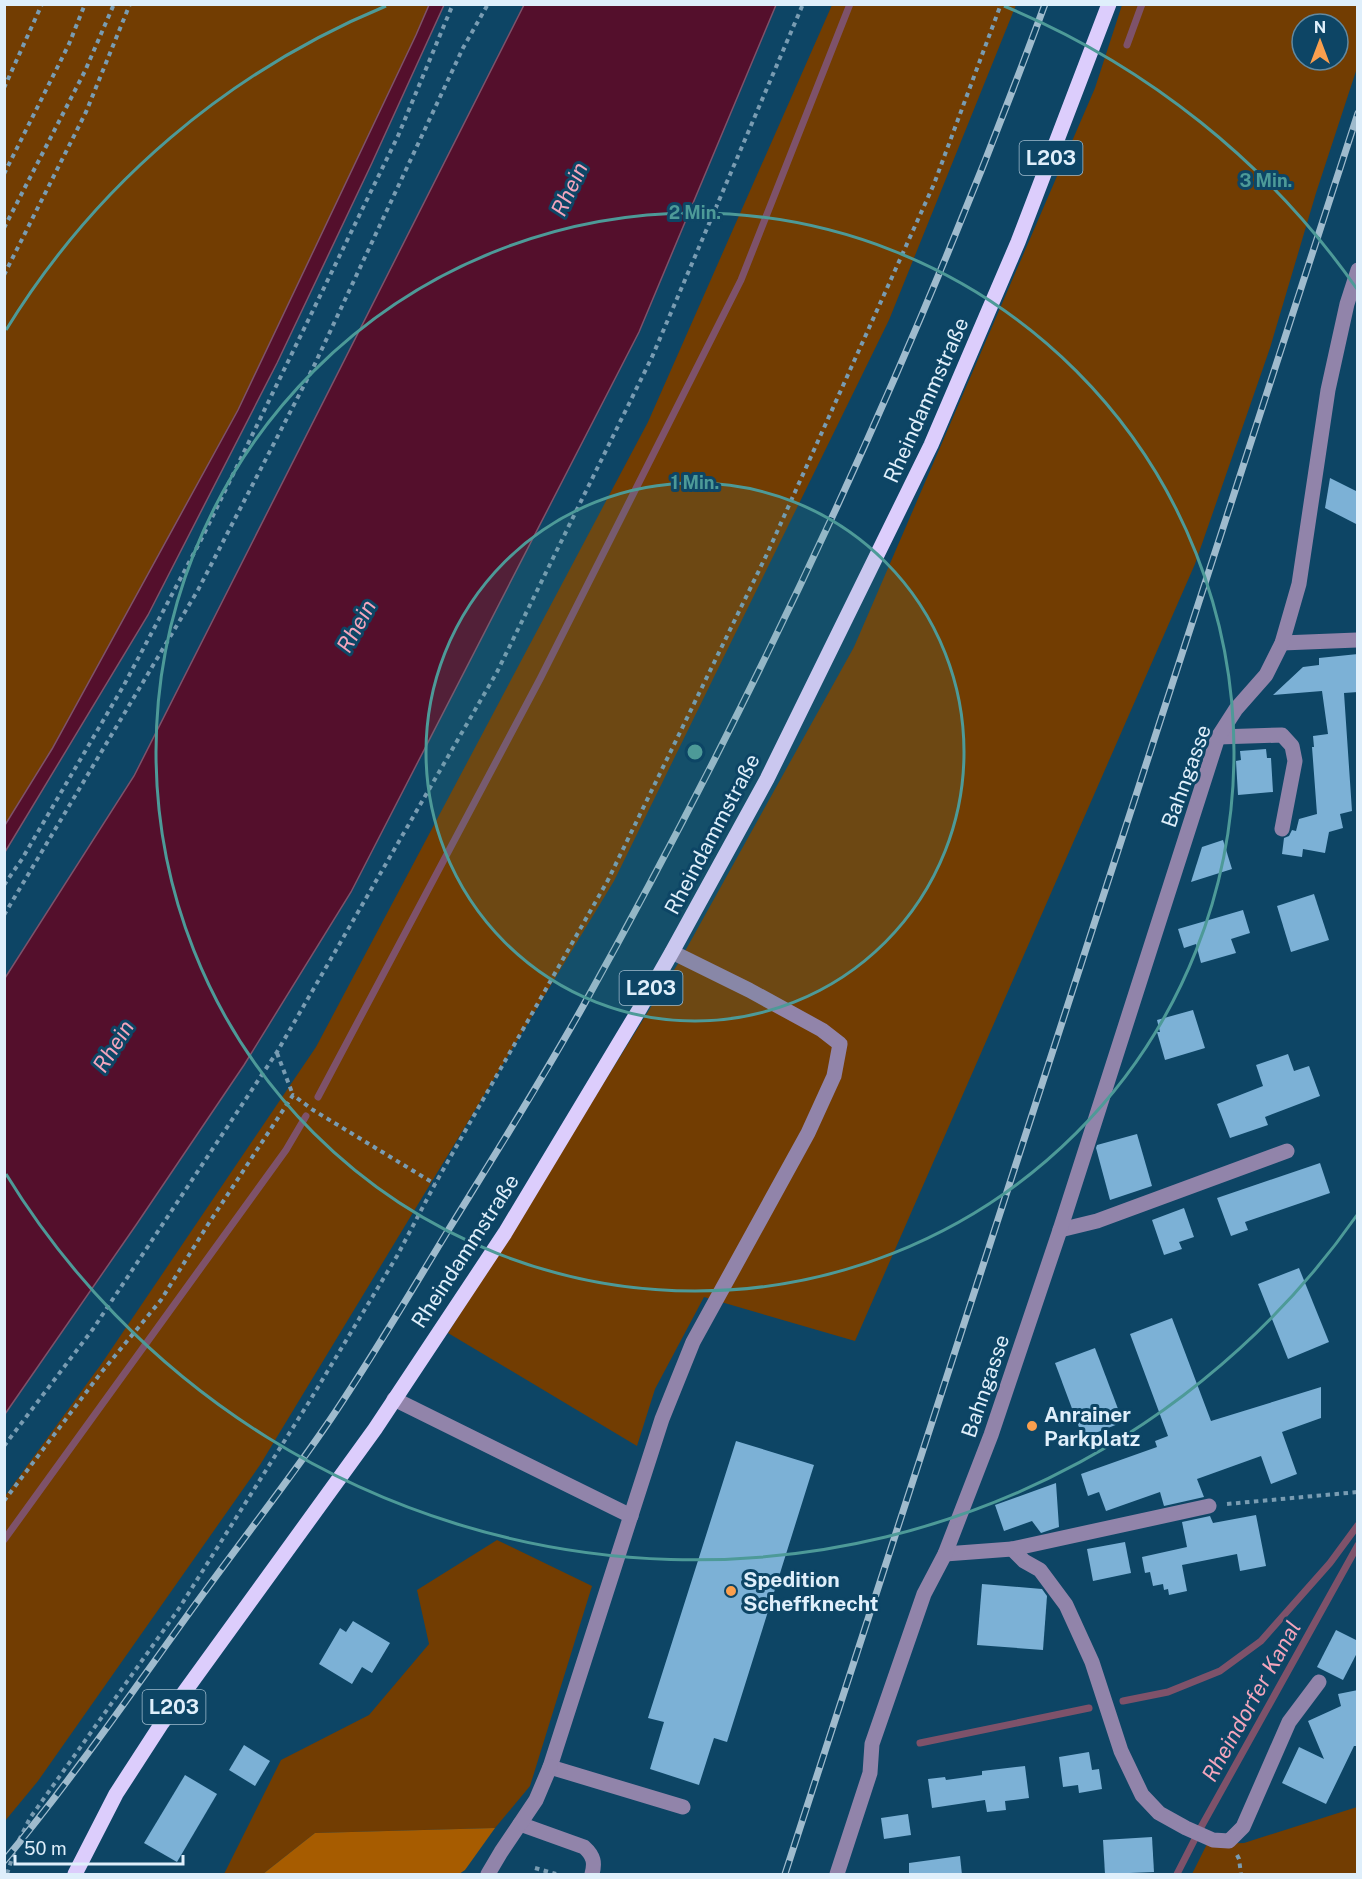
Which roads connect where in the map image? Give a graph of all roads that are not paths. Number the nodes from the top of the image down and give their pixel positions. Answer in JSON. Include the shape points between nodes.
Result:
{"nodes":[{"id":1,"x":1109,"y":4,"type":"edge"},
{"id":2,"x":1358,"y":270,"type":"edge"},
{"id":3,"x":1357,"y":640,"type":"edge"},
{"id":4,"x":1282,"y":643,"type":"junction"},
{"id":5,"x":1218,"y":737,"type":"junction"},
{"id":6,"x":1282,"y":829,"type":"dead end"},
{"id":7,"x":672,"y":952,"type":"junction"},
{"id":8,"x":1287,"y":1151,"type":"dead end"},
{"id":9,"x":1060,"y":1230,"type":"junction"},
{"id":10,"x":394,"y":1399,"type":"junction"},
{"id":11,"x":1209,"y":1506,"type":"road end"},
{"id":12,"x":631,"y":1516,"type":"junction"},
{"id":13,"x":1012,"y":1550,"type":"junction"},
{"id":14,"x":945,"y":1554,"type":"junction"},
{"id":15,"x":1319,"y":1682,"type":"dead end"},
{"id":16,"x":550,"y":1767,"type":"junction"},
{"id":17,"x":683,"y":1807,"type":"dead end"},
{"id":18,"x":520,"y":1824,"type":"junction"},
{"id":19,"x":75,"y":1875,"type":"edge"},
{"id":20,"x":488,"y":1875,"type":"edge"},
{"id":21,"x":592,"y":1875,"type":"edge"},
{"id":22,"x":837,"y":1875,"type":"edge"}],
"edges":[{"from":1,"to":7,"type":"main road","name":"Rheindammstraße","number":"L203","via":[[1018,242],[931,445],[767,779]]},
{"from":2,"to":4,"type":"street","name":"Bahngasse","via":[[1328,390],[1299,584]]},
{"from":3,"to":4,"type":"street"},
{"from":4,"to":5,"type":"street","name":"Bahngasse","via":[[1266,675]]},
{"from":5,"to":6,"type":"street","via":[[1282,735],[1292,746],[1295,761]]},
{"from":5,"to":9,"type":"street","name":"Bahngasse"},
{"from":7,"to":10,"type":"main road","name":"Rheindammstraße","number":"L203","via":[[505,1233]]},
{"from":7,"to":12,"type":"street","via":[[749,990],[840,1044],[834,1076],[808,1133],[693,1342],[662,1419]]},
{"from":8,"to":9,"type":"street","via":[[1097,1221]]},
{"from":9,"to":14,"type":"street","name":"Bahngasse","via":[[991,1435]]},
{"from":10,"to":12,"type":"street"},
{"from":10,"to":19,"type":"main road","name":"Rheindammstraße","number":"L203","via":[[162,1723],[116,1794]]},
{"from":11,"to":13,"type":"street"},
{"from":12,"to":16,"type":"street"},
{"from":13,"to":14,"type":"street"},
{"from":13,"to":15,"type":"street","via":[[1040,1570],[1066,1605],[1142,1795],[1159,1813],[1213,1840],[1229,1842],[1243,1827],[1289,1722]]},
{"from":14,"to":22,"type":"street","name":"Bahngasse","via":[[924,1594],[872,1744],[870,1773]]},
{"from":16,"to":17,"type":"street"},
{"from":16,"to":18,"type":"street"},
{"from":18,"to":20,"type":"street"},
{"from":18,"to":21,"type":"street","via":[[584,1848],[591,1854]]}]}
